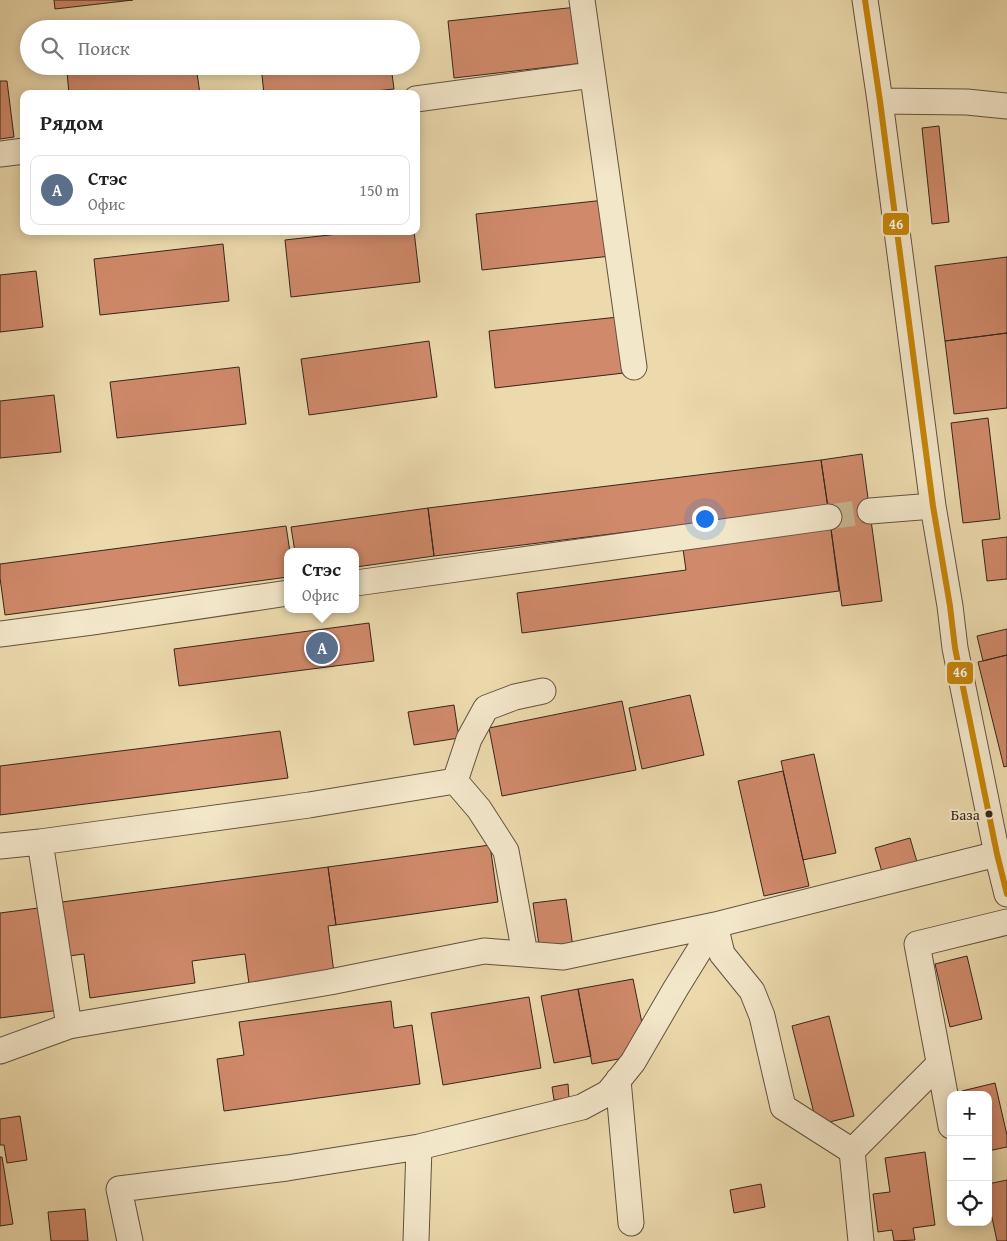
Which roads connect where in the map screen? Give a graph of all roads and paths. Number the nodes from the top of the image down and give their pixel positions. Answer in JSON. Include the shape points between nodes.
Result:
{"nodes":[{"id":1,"x":582,"y":0,"type":"edge"},
{"id":2,"x":865,"y":0,"type":"edge"},
{"id":3,"x":592,"y":75,"type":"junction"},
{"id":4,"x":420,"y":97,"type":"edge"},
{"id":5,"x":880,"y":101,"type":"junction"},
{"id":6,"x":1007,"y":106,"type":"edge"},
{"id":7,"x":20,"y":152,"type":"edge"},
{"id":8,"x":0,"y":154,"type":"edge"},
{"id":9,"x":634,"y":367,"type":"dead end"},
{"id":10,"x":933,"y":506,"type":"junction"},
{"id":11,"x":870,"y":511,"type":"tunnel mouth"},
{"id":12,"x":829,"y":517,"type":"tunnel mouth"},
{"id":13,"x":359,"y":583,"type":"edge"},
{"id":14,"x":284,"y":594,"type":"edge"},
{"id":15,"x":0,"y":634,"type":"edge"},
{"id":16,"x":543,"y":691,"type":"dead end"},
{"id":17,"x":456,"y":781,"type":"junction"},
{"id":18,"x":40,"y":842,"type":"junction"},
{"id":19,"x":0,"y":846,"type":"edge"},
{"id":20,"x":1003,"y":874,"type":"edge"},
{"id":21,"x":1007,"y":922,"type":"edge"},
{"id":22,"x":715,"y":925,"type":"junction"},
{"id":23,"x":525,"y":954,"type":"junction"},
{"id":24,"x":69,"y":1026,"type":"junction"},
{"id":25,"x":0,"y":1051,"type":"edge"},
{"id":26,"x":939,"y":1064,"type":"junction"},
{"id":27,"x":618,"y":1080,"type":"junction"},
{"id":28,"x":947,"y":1105,"type":"edge"},
{"id":29,"x":418,"y":1147,"type":"junction"},
{"id":30,"x":852,"y":1151,"type":"junction"},
{"id":31,"x":631,"y":1223,"type":"dead end"},
{"id":32,"x":130,"y":1241,"type":"edge"},
{"id":33,"x":416,"y":1241,"type":"edge"},
{"id":34,"x":861,"y":1241,"type":"edge"}],
"edges":[{"from":1,"to":3,"type":"street"},
{"from":2,"to":5,"type":"street"},
{"from":3,"to":4,"type":"street"},
{"from":3,"to":9,"type":"street"},
{"from":5,"to":6,"type":"street"},
{"from":5,"to":10,"type":"street"},
{"from":7,"to":8,"type":"street"},
{"from":10,"to":11,"type":"street"},
{"from":10,"to":20,"type":"street","via":[[956,648]]},
{"from":12,"to":13,"type":"street"},
{"from":14,"to":15,"type":"street"},
{"from":16,"to":17,"type":"street","via":[[486,708],[469,739]]},
{"from":17,"to":18,"type":"street"},
{"from":17,"to":23,"type":"street","via":[[506,851]]},
{"from":18,"to":19,"type":"street"},
{"from":18,"to":24,"type":"street"},
{"from":20,"to":22,"type":"street"},
{"from":21,"to":26,"type":"street","via":[[917,944]]},
{"from":22,"to":23,"type":"street","via":[[563,957]]},
{"from":22,"to":27,"type":"street","via":[[633,1062]]},
{"from":22,"to":30,"type":"street","via":[[722,954],[752,991],[762,1016],[783,1107]]},
{"from":23,"to":24,"type":"street","via":[[484,951],[330,982]]},
{"from":24,"to":25,"type":"street"},
{"from":26,"to":28,"type":"street"},
{"from":26,"to":30,"type":"street"},
{"from":27,"to":29,"type":"street","via":[[608,1093],[582,1107]]},
{"from":27,"to":31,"type":"street"},
{"from":29,"to":32,"type":"street","via":[[287,1168],[120,1189]]},
{"from":29,"to":33,"type":"street"},
{"from":30,"to":34,"type":"street"}]}
